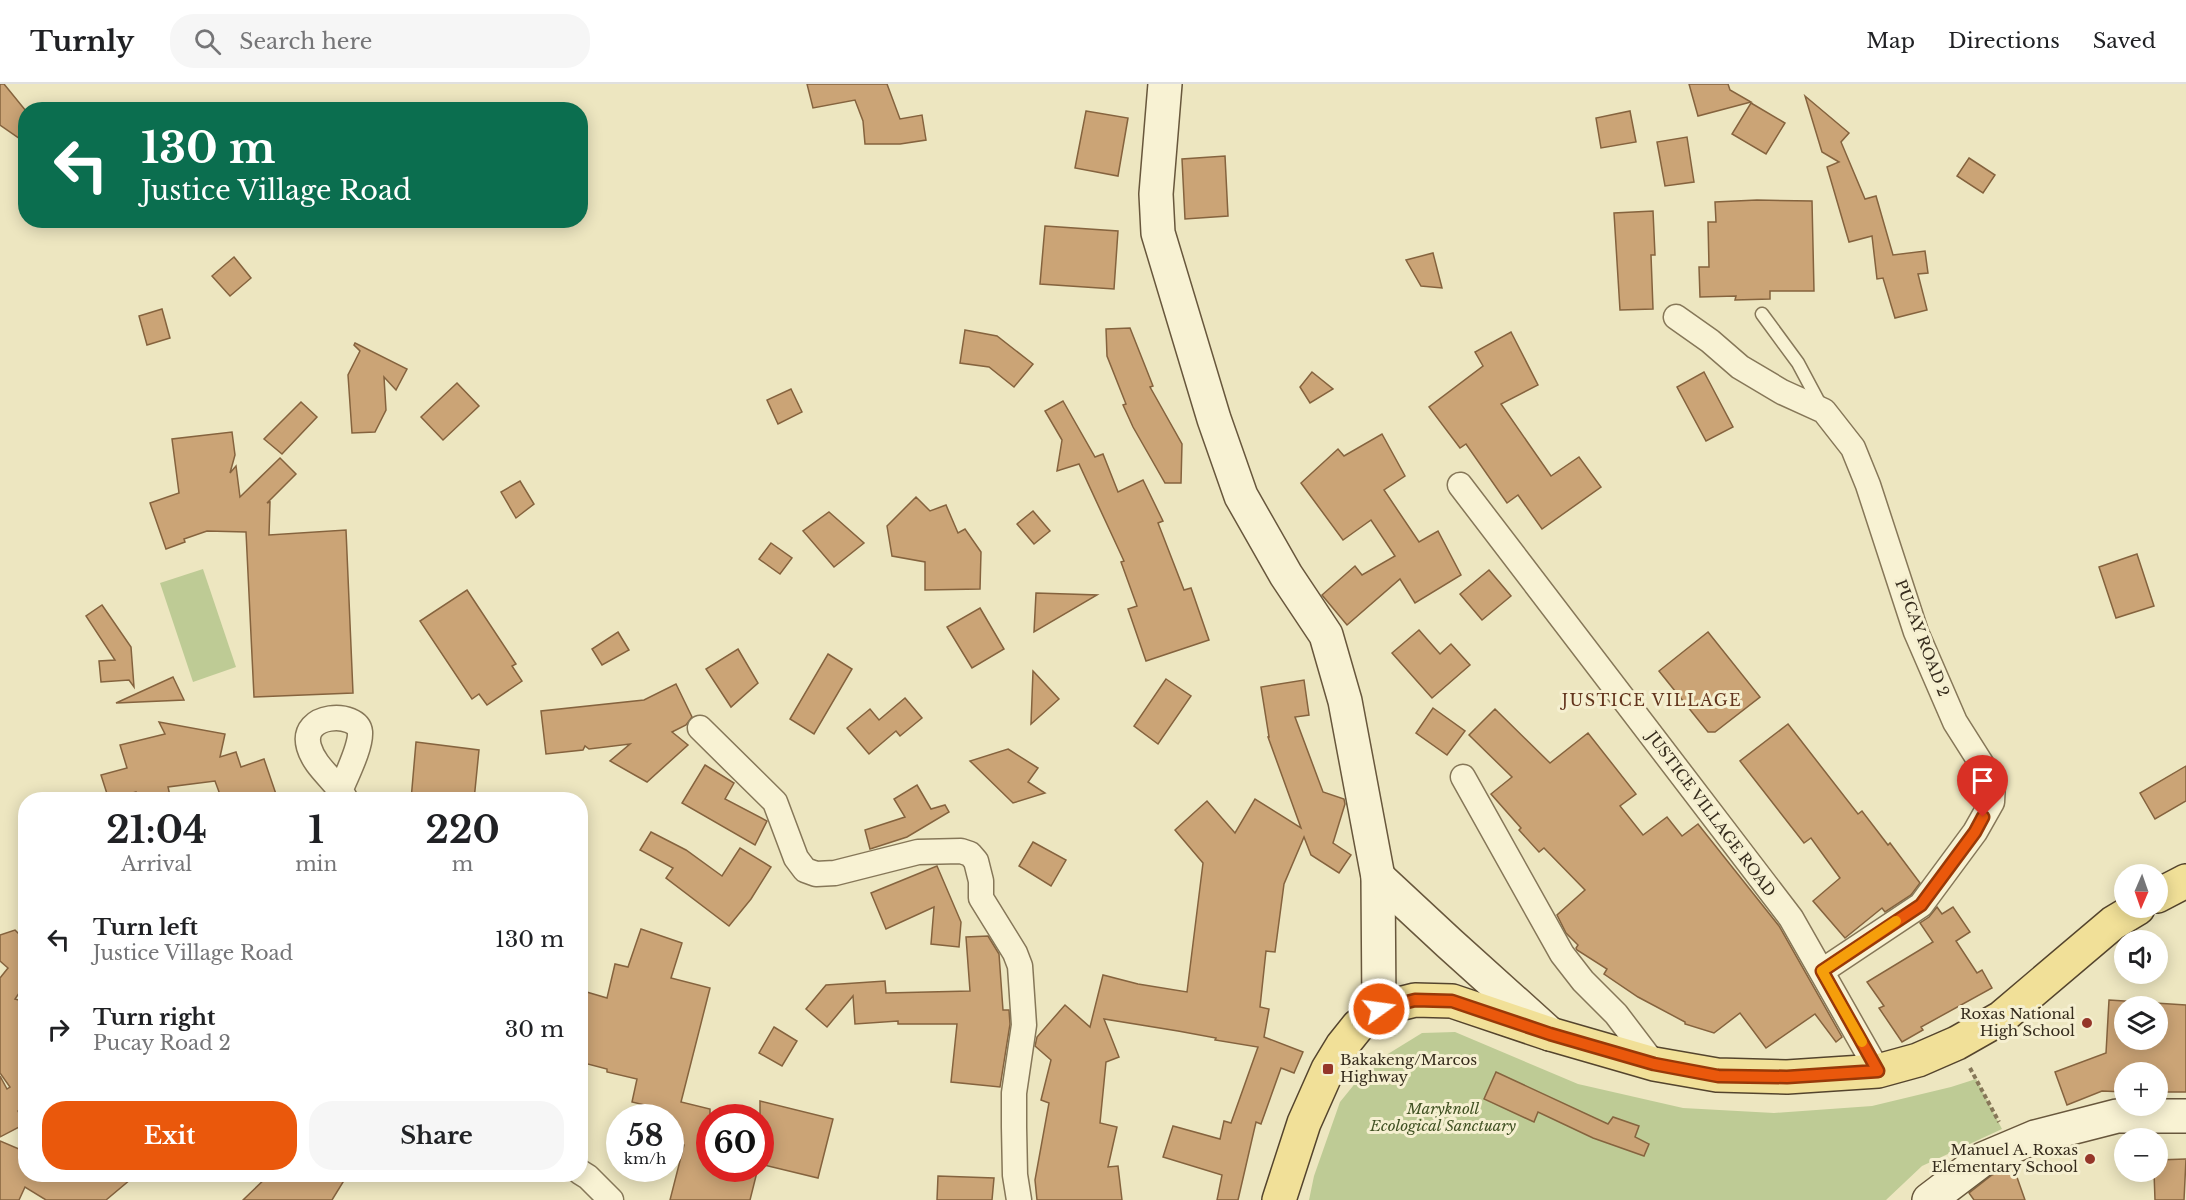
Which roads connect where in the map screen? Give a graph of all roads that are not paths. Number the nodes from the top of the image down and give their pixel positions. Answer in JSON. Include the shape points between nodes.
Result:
{"nodes":[{"id":1,"x":1165,"y":84,"type":"edge"},
{"id":2,"x":1762,"y":314,"type":"dead end"},
{"id":3,"x":1676,"y":317,"type":"dead end"},
{"id":4,"x":1824,"y":411,"type":"junction"},
{"id":5,"x":1460,"y":485,"type":"dead end"},
{"id":6,"x":700,"y":728,"type":"dead end"},
{"id":7,"x":1463,"y":777,"type":"dead end"},
{"id":8,"x":1378,"y":877,"type":"junction"},
{"id":9,"x":2186,"y":881,"type":"edge"},
{"id":10,"x":2168,"y":890,"type":"edge"},
{"id":11,"x":2121,"y":918,"type":"edge"},
{"id":12,"x":1822,"y":971,"type":"junction"},
{"id":13,"x":1379,"y":1009,"type":"junction"},
{"id":14,"x":1550,"y":1034,"type":"junction"},
{"id":15,"x":1654,"y":1064,"type":"junction"},
{"id":16,"x":1878,"y":1071,"type":"junction"},
{"id":17,"x":2186,"y":1116,"type":"edge"},
{"id":18,"x":588,"y":1177,"type":"edge"},
{"id":19,"x":611,"y":1200,"type":"edge"},
{"id":20,"x":1019,"y":1200,"type":"edge"},
{"id":21,"x":1279,"y":1200,"type":"edge"},
{"id":22,"x":1929,"y":1200,"type":"edge"}],
"edges":[{"from":1,"to":8,"type":"main road","via":[[1156,194],[1158,233],[1241,496],[1326,635],[1345,701]]},
{"from":2,"to":4,"type":"lane","via":[[1798,363]]},
{"from":3,"to":4,"type":"street","name":"PUCAY ROAD 2","via":[[1740,367]]},
{"from":4,"to":12,"type":"street","name":"PUCAY ROAD 2","via":[[1854,448],[1916,632],[1955,722],[1993,782],[1992,802],[1975,832],[1921,905]]},
{"from":5,"to":12,"type":"street","name":"JUSTICE VILLAGE ROAD","via":[[1791,918]]},
{"from":6,"to":20,"type":"street","via":[[775,802],[796,858],[805,870],[835,873],[918,852],[961,851],[976,861],[981,898],[1016,953],[1021,977],[1024,1025],[1014,1093]]},
{"from":7,"to":15,"type":"street","via":[[1562,954]]},
{"from":8,"to":13,"type":"main road"},
{"from":8,"to":14,"type":"main road"},
{"from":9,"to":10,"type":"main road"},
{"from":11,"to":16,"type":"main road","via":[[2001,1018],[1918,1060]]},
{"from":12,"to":16,"type":"street","name":"JUSTICE VILLAGE ROAD"},
{"from":13,"to":14,"type":"main road","via":[[1415,1000],[1452,1001]]},
{"from":13,"to":21,"type":"main road","via":[[1342,1046],[1328,1070],[1304,1123]]},
{"from":14,"to":15,"type":"main road"},
{"from":15,"to":16,"type":"main road","via":[[1718,1076],[1787,1077]]},
{"from":17,"to":22,"type":"main road","via":[[2117,1116],[2035,1137],[1983,1159]]},
{"from":18,"to":19,"type":"street"}]}
